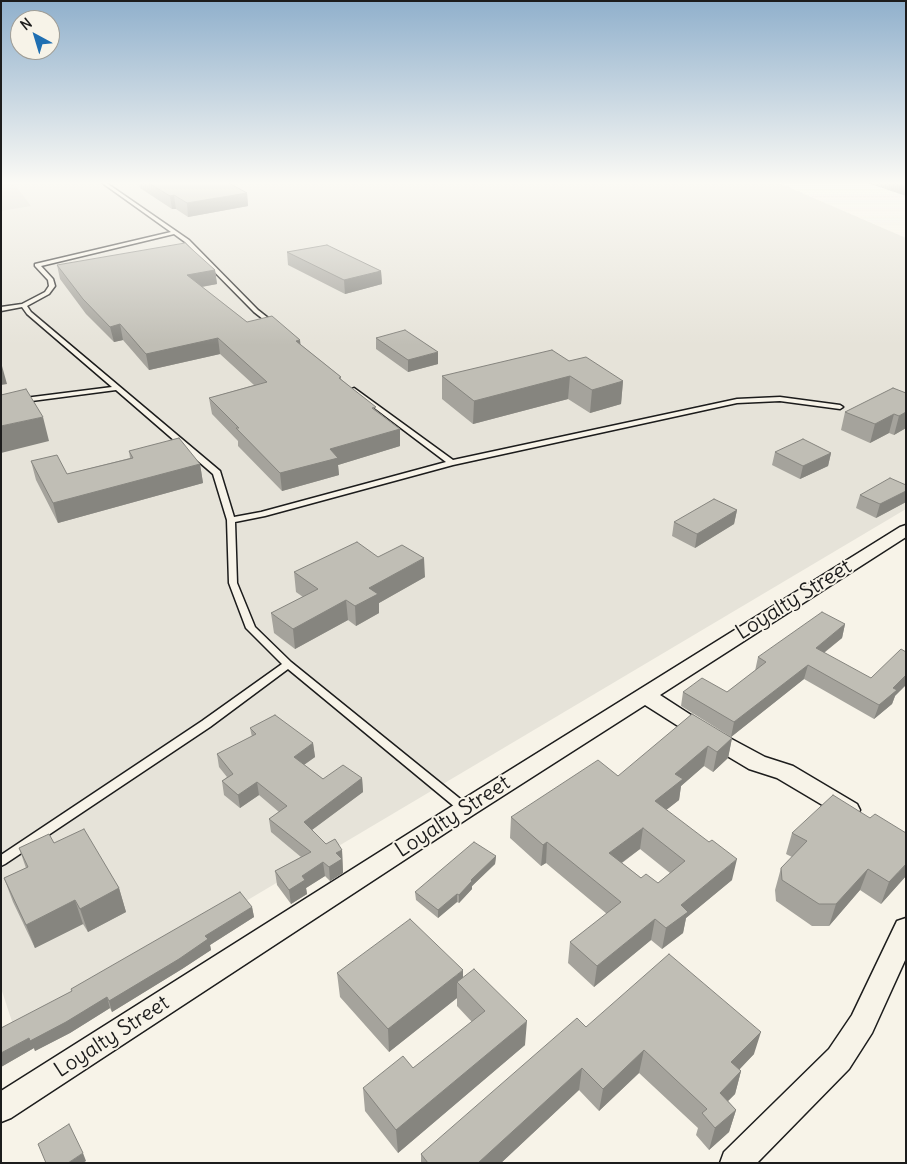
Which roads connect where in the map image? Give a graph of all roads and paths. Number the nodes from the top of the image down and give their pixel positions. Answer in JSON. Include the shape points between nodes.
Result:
{"nodes":[{"id":1,"x":157,"y":236,"type":"edge"},
{"id":2,"x":180,"y":236,"type":"edge"},
{"id":3,"x":24,"y":305,"type":"junction"},
{"id":4,"x":1,"y":309,"type":"edge"},
{"id":5,"x":278,"y":329,"type":"edge"},
{"id":6,"x":344,"y":382,"type":"edge"},
{"id":7,"x":117,"y":388,"type":"junction"},
{"id":8,"x":1,"y":403,"type":"edge"},
{"id":9,"x":840,"y":407,"type":"dead end"},
{"id":10,"x":452,"y":463,"type":"junction"},
{"id":11,"x":231,"y":520,"type":"junction"},
{"id":12,"x":906,"y":530,"type":"edge"},
{"id":13,"x":288,"y":664,"type":"junction"},
{"id":14,"x":645,"y":696,"type":"junction"},
{"id":15,"x":464,"y":809,"type":"junction"},
{"id":16,"x":865,"y":820,"type":"edge"},
{"id":17,"x":1,"y":861,"type":"edge"},
{"id":18,"x":906,"y":929,"type":"edge"},
{"id":19,"x":1,"y":1108,"type":"edge"},
{"id":20,"x":735,"y":1163,"type":"edge"}],
"edges":[{"from":1,"to":3,"type":"lane","via":[[37,265],[51,280],[52,286]]},
{"from":2,"to":5,"type":"lane"},
{"from":3,"to":4,"type":"lane"},
{"from":3,"to":7,"type":"lane","via":[[29,313]]},
{"from":6,"to":10,"type":"lane"},
{"from":7,"to":8,"type":"lane"},
{"from":7,"to":11,"type":"lane","via":[[217,474]]},
{"from":9,"to":10,"type":"lane","via":[[780,398],[737,401]]},
{"from":10,"to":11,"type":"lane"},
{"from":11,"to":13,"type":"lane","via":[[233,582],[252,628]]},
{"from":12,"to":14,"type":"street","name":"Loyalty Street"},
{"from":13,"to":15,"type":"lane"},
{"from":13,"to":17,"type":"lane","via":[[198,729]]},
{"from":14,"to":15,"type":"street","name":"Loyalty Street"},
{"from":14,"to":16,"type":"street","via":[[711,737],[757,762],[785,772]]},
{"from":15,"to":19,"type":"street","name":"Loyalty Street"},
{"from":18,"to":20,"type":"street","via":[[862,1024],[839,1059]]}]}
